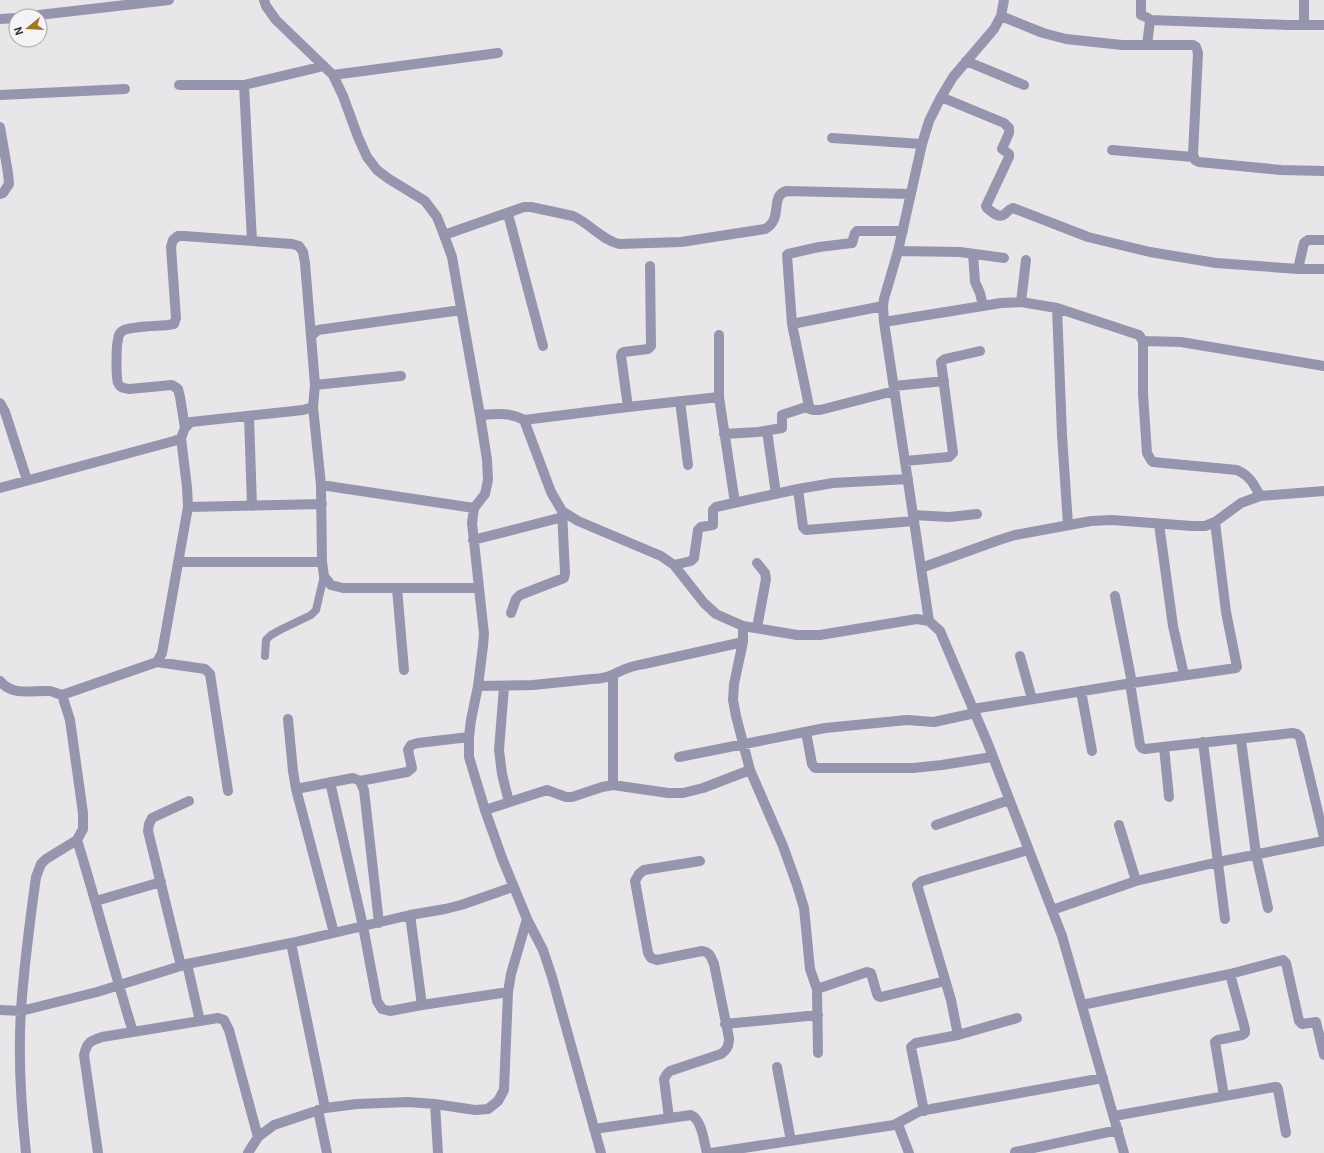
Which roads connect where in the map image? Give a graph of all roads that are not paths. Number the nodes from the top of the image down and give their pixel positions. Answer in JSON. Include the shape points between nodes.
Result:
{"nodes":[{"id":1,"x":169,"y":0,"type":"edge"},
{"id":2,"x":264,"y":0,"type":"edge"},
{"id":3,"x":1004,"y":0,"type":"edge"},
{"id":4,"x":1141,"y":0,"type":"edge"},
{"id":5,"x":1304,"y":0,"type":"edge"},
{"id":6,"x":48,"y":14,"type":"edge"},
{"id":7,"x":1001,"y":16,"type":"junction"},
{"id":8,"x":1150,"y":20,"type":"junction"},
{"id":9,"x":1304,"y":25,"type":"junction"},
{"id":10,"x":1324,"y":25,"type":"edge"},
{"id":11,"x":1147,"y":45,"type":"junction"},
{"id":12,"x":498,"y":53,"type":"dead end"},
{"id":13,"x":966,"y":61,"type":"junction"},
{"id":14,"x":324,"y":66,"type":"junction"},
{"id":15,"x":333,"y":75,"type":"junction"},
{"id":16,"x":179,"y":85,"type":"dead end"},
{"id":17,"x":244,"y":85,"type":"junction"},
{"id":18,"x":1024,"y":85,"type":"dead end"},
{"id":19,"x":125,"y":89,"type":"dead end"},
{"id":20,"x":0,"y":95,"type":"edge"},
{"id":21,"x":941,"y":97,"type":"junction"},
{"id":22,"x":0,"y":127,"type":"edge"},
{"id":23,"x":832,"y":138,"type":"dead end"},
{"id":24,"x":922,"y":144,"type":"junction"},
{"id":25,"x":1112,"y":150,"type":"dead end"},
{"id":26,"x":1193,"y":157,"type":"junction"},
{"id":27,"x":1324,"y":171,"type":"edge"},
{"id":28,"x":0,"y":194,"type":"edge"},
{"id":29,"x":911,"y":194,"type":"junction"},
{"id":30,"x":508,"y":214,"type":"junction"},
{"id":31,"x":903,"y":231,"type":"junction"},
{"id":32,"x":444,"y":235,"type":"junction"},
{"id":33,"x":1324,"y":240,"type":"edge"},
{"id":34,"x":252,"y":241,"type":"junction"},
{"id":35,"x":898,"y":251,"type":"junction"},
{"id":36,"x":973,"y":254,"type":"junction"},
{"id":37,"x":1004,"y":258,"type":"dead end"},
{"id":38,"x":1026,"y":260,"type":"dead end"},
{"id":39,"x":650,"y":266,"type":"dead end"},
{"id":40,"x":1298,"y":269,"type":"junction"},
{"id":41,"x":1324,"y":269,"type":"edge"},
{"id":42,"x":1021,"y":302,"type":"junction"},
{"id":43,"x":883,"y":306,"type":"junction"},
{"id":44,"x":983,"y":306,"type":"junction"},
{"id":45,"x":1057,"y":308,"type":"junction"},
{"id":46,"x":461,"y":310,"type":"junction"},
{"id":47,"x":884,"y":322,"type":"junction"},
{"id":48,"x":792,"y":324,"type":"junction"},
{"id":49,"x":311,"y":336,"type":"junction"},
{"id":50,"x":719,"y":336,"type":"dead end"},
{"id":51,"x":1143,"y":341,"type":"junction"},
{"id":52,"x":543,"y":346,"type":"dead end"},
{"id":53,"x":980,"y":351,"type":"dead end"},
{"id":54,"x":1324,"y":366,"type":"edge"},
{"id":55,"x":401,"y":376,"type":"dead end"},
{"id":56,"x":944,"y":381,"type":"junction"},
{"id":57,"x":315,"y":385,"type":"junction"},
{"id":58,"x":894,"y":389,"type":"junction"},
{"id":59,"x":719,"y":397,"type":"junction"},
{"id":60,"x":680,"y":401,"type":"junction"},
{"id":61,"x":0,"y":404,"type":"edge"},
{"id":62,"x":313,"y":407,"type":"junction"},
{"id":63,"x":628,"y":407,"type":"junction"},
{"id":64,"x":807,"y":408,"type":"junction"},
{"id":65,"x":480,"y":415,"type":"junction"},
{"id":66,"x":249,"y":416,"type":"junction"},
{"id":67,"x":524,"y":420,"type":"junction"},
{"id":68,"x":767,"y":431,"type":"junction"},
{"id":69,"x":183,"y":433,"type":"junction"},
{"id":70,"x":724,"y":434,"type":"junction"},
{"id":71,"x":905,"y":461,"type":"junction"},
{"id":72,"x":688,"y":465,"type":"dead end"},
{"id":73,"x":27,"y":480,"type":"junction"},
{"id":74,"x":908,"y":480,"type":"junction"},
{"id":75,"x":321,"y":485,"type":"junction"},
{"id":76,"x":0,"y":488,"type":"edge"},
{"id":77,"x":798,"y":489,"type":"junction"},
{"id":78,"x":1324,"y":491,"type":"edge"},
{"id":79,"x":776,"y":494,"type":"junction"},
{"id":80,"x":1260,"y":496,"type":"junction"},
{"id":81,"x":735,"y":503,"type":"junction"},
{"id":82,"x":322,"y":504,"type":"junction"},
{"id":83,"x":252,"y":506,"type":"junction"},
{"id":84,"x":188,"y":507,"type":"junction"},
{"id":85,"x":474,"y":508,"type":"junction"},
{"id":86,"x":563,"y":514,"type":"junction"},
{"id":87,"x":977,"y":514,"type":"dead end"},
{"id":88,"x":913,"y":518,"type":"junction"},
{"id":89,"x":1215,"y":522,"type":"junction"},
{"id":90,"x":1159,"y":524,"type":"junction"},
{"id":91,"x":1068,"y":525,"type":"junction"},
{"id":92,"x":473,"y":540,"type":"junction"},
{"id":93,"x":179,"y":562,"type":"junction"},
{"id":94,"x":322,"y":562,"type":"junction"},
{"id":95,"x":757,"y":563,"type":"dead end"},
{"id":96,"x":674,"y":564,"type":"junction"},
{"id":97,"x":921,"y":568,"type":"junction"},
{"id":98,"x":324,"y":576,"type":"junction"},
{"id":99,"x":397,"y":588,"type":"junction"},
{"id":100,"x":478,"y":588,"type":"junction"},
{"id":101,"x":1115,"y":596,"type":"dead end"},
{"id":102,"x":511,"y":613,"type":"dead end"},
{"id":103,"x":929,"y":621,"type":"junction"},
{"id":104,"x":743,"y":626,"type":"junction"},
{"id":105,"x":757,"y":628,"type":"junction"},
{"id":106,"x":743,"y":642,"type":"junction"},
{"id":107,"x":265,"y":656,"type":"dead end"},
{"id":108,"x":1020,"y":656,"type":"dead end"},
{"id":109,"x":157,"y":662,"type":"junction"},
{"id":110,"x":404,"y":670,"type":"dead end"},
{"id":111,"x":1184,"y":675,"type":"junction"},
{"id":112,"x":613,"y":676,"type":"junction"},
{"id":113,"x":0,"y":681,"type":"edge"},
{"id":114,"x":1131,"y":683,"type":"junction"},
{"id":115,"x":478,"y":686,"type":"junction"},
{"id":116,"x":504,"y":687,"type":"junction"},
{"id":117,"x":1081,"y":691,"type":"junction"},
{"id":118,"x":62,"y":695,"type":"junction"},
{"id":119,"x":1032,"y":699,"type":"junction"},
{"id":120,"x":974,"y":711,"type":"junction"},
{"id":121,"x":288,"y":719,"type":"dead end"},
{"id":122,"x":806,"y":732,"type":"junction"},
{"id":123,"x":469,"y":737,"type":"junction"},
{"id":124,"x":1241,"y":740,"type":"junction"},
{"id":125,"x":1203,"y":742,"type":"junction"},
{"id":126,"x":744,"y":745,"type":"junction"},
{"id":127,"x":1164,"y":747,"type":"junction"},
{"id":128,"x":1092,"y":751,"type":"dead end"},
{"id":129,"x":680,"y":757,"type":"dead end"},
{"id":130,"x":992,"y":757,"type":"junction"},
{"id":131,"x":750,"y":770,"type":"junction"},
{"id":132,"x":360,"y":781,"type":"junction"},
{"id":133,"x":330,"y":782,"type":"junction"},
{"id":134,"x":613,"y":786,"type":"junction"},
{"id":135,"x":296,"y":789,"type":"junction"},
{"id":136,"x":228,"y":790,"type":"dead end"},
{"id":137,"x":1169,"y":797,"type":"dead end"},
{"id":138,"x":1009,"y":800,"type":"junction"},
{"id":139,"x":189,"y":801,"type":"dead end"},
{"id":140,"x":508,"y":802,"type":"junction"},
{"id":141,"x":485,"y":810,"type":"junction"},
{"id":142,"x":936,"y":825,"type":"dead end"},
{"id":143,"x":1119,"y":826,"type":"dead end"},
{"id":144,"x":1324,"y":837,"type":"edge"},
{"id":145,"x":77,"y":840,"type":"junction"},
{"id":146,"x":1324,"y":841,"type":"edge"},
{"id":147,"x":1028,"y":850,"type":"junction"},
{"id":148,"x":1256,"y":854,"type":"junction"},
{"id":149,"x":700,"y":861,"type":"dead end"},
{"id":150,"x":1218,"y":862,"type":"junction"},
{"id":151,"x":1136,"y":881,"type":"junction"},
{"id":152,"x":161,"y":882,"type":"junction"},
{"id":153,"x":513,"y":887,"type":"junction"},
{"id":154,"x":96,"y":901,"type":"junction"},
{"id":155,"x":1268,"y":908,"type":"dead end"},
{"id":156,"x":1052,"y":910,"type":"junction"},
{"id":157,"x":410,"y":915,"type":"junction"},
{"id":158,"x":527,"y":919,"type":"junction"},
{"id":159,"x":1225,"y":919,"type":"dead end"},
{"id":160,"x":379,"y":923,"type":"junction"},
{"id":161,"x":363,"y":926,"type":"junction"},
{"id":162,"x":334,"y":933,"type":"junction"},
{"id":163,"x":291,"y":943,"type":"junction"},
{"id":164,"x":184,"y":965,"type":"junction"},
{"id":165,"x":1230,"y":974,"type":"junction"},
{"id":166,"x":945,"y":981,"type":"junction"},
{"id":167,"x":118,"y":985,"type":"junction"},
{"id":168,"x":817,"y":989,"type":"junction"},
{"id":169,"x":508,"y":992,"type":"junction"},
{"id":170,"x":422,"y":1005,"type":"junction"},
{"id":171,"x":1082,"y":1005,"type":"junction"},
{"id":172,"x":0,"y":1010,"type":"edge"},
{"id":173,"x":21,"y":1011,"type":"junction"},
{"id":174,"x":818,"y":1015,"type":"junction"},
{"id":175,"x":1017,"y":1018,"type":"dead end"},
{"id":176,"x":200,"y":1021,"type":"junction"},
{"id":177,"x":726,"y":1024,"type":"junction"},
{"id":178,"x":133,"y":1032,"type":"junction"},
{"id":179,"x":958,"y":1035,"type":"junction"},
{"id":180,"x":818,"y":1053,"type":"dead end"},
{"id":181,"x":1324,"y":1055,"type":"edge"},
{"id":182,"x":778,"y":1067,"type":"dead end"},
{"id":183,"x":1103,"y":1078,"type":"junction"},
{"id":184,"x":1224,"y":1096,"type":"junction"},
{"id":185,"x":435,"y":1104,"type":"junction"},
{"id":186,"x":321,"y":1109,"type":"junction"},
{"id":187,"x":924,"y":1111,"type":"junction"},
{"id":188,"x":1114,"y":1116,"type":"junction"},
{"id":189,"x":669,"y":1118,"type":"junction"},
{"id":190,"x":894,"y":1125,"type":"junction"},
{"id":191,"x":594,"y":1129,"type":"junction"},
{"id":192,"x":1118,"y":1130,"type":"junction"},
{"id":193,"x":1286,"y":1133,"type":"dead end"},
{"id":194,"x":258,"y":1137,"type":"junction"},
{"id":195,"x":791,"y":1141,"type":"junction"},
{"id":196,"x":1015,"y":1152,"type":"dead end"},
{"id":197,"x":26,"y":1153,"type":"edge"},
{"id":198,"x":98,"y":1153,"type":"edge"},
{"id":199,"x":248,"y":1153,"type":"edge"},
{"id":200,"x":327,"y":1153,"type":"edge"},
{"id":201,"x":438,"y":1153,"type":"edge"},
{"id":202,"x":601,"y":1153,"type":"edge"},
{"id":203,"x":707,"y":1153,"type":"edge"},
{"id":204,"x":711,"y":1153,"type":"edge"},
{"id":205,"x":909,"y":1153,"type":"edge"},
{"id":206,"x":1124,"y":1153,"type":"edge"}],
"edges":[{"from":1,"to":6,"type":"street"},
{"from":2,"to":14,"type":"street","via":[[276,20]]},
{"from":3,"to":7,"type":"street"},
{"from":4,"to":8,"type":"street","via":[[1141,15]]},
{"from":5,"to":9,"type":"street"},
{"from":7,"to":11,"type":"street","via":[[1043,33],[1066,39],[1122,46]]},
{"from":7,"to":13,"type":"street","via":[[994,29]]},
{"from":8,"to":9,"type":"street"},
{"from":8,"to":11,"type":"street"},
{"from":9,"to":10,"type":"street"},
{"from":11,"to":26,"type":"street","via":[[1193,45],[1198,50]]},
{"from":12,"to":15,"type":"street"},
{"from":13,"to":18,"type":"street"},
{"from":13,"to":21,"type":"street"},
{"from":14,"to":15,"type":"street"},
{"from":14,"to":17,"type":"street"},
{"from":15,"to":32,"type":"street","via":[[367,157],[377,170],[425,201]]},
{"from":16,"to":17,"type":"street"},
{"from":17,"to":34,"type":"street"},
{"from":19,"to":20,"type":"street"},
{"from":21,"to":24,"type":"street","via":[[929,121]]},
{"from":21,"to":40,"type":"street","via":[[1009,128],[1002,149],[1009,157],[986,206],[999,216],[1013,208],[1088,237],[1150,252],[1216,263]]},
{"from":22,"to":28,"type":"street","via":[[9,184]]},
{"from":23,"to":24,"type":"street"},
{"from":24,"to":29,"type":"street"},
{"from":25,"to":26,"type":"street"},
{"from":26,"to":27,"type":"street","via":[[1199,162],[1281,170]]},
{"from":29,"to":30,"type":"street","via":[[782,192],[774,222],[770,226],[681,242],[619,244],[573,216],[531,207],[524,207]]},
{"from":29,"to":31,"type":"street"},
{"from":30,"to":32,"type":"street"},
{"from":30,"to":52,"type":"street"},
{"from":31,"to":35,"type":"street"},
{"from":31,"to":48,"type":"street","via":[[857,231],[852,243],[788,254]]},
{"from":32,"to":46,"type":"street","via":[[452,257]]},
{"from":33,"to":40,"type":"street","via":[[1308,240],[1304,243]]},
{"from":34,"to":49,"type":"street","via":[[300,246],[305,263]]},
{"from":34,"to":69,"type":"street","via":[[178,236],[173,240],[171,247],[176,318],[174,324],[131,328],[119,334],[118,384],[129,389],[172,385],[178,389]]},
{"from":35,"to":36,"type":"street"},
{"from":35,"to":43,"type":"street"},
{"from":36,"to":37,"type":"street"},
{"from":36,"to":44,"type":"street","via":[[975,282]]},
{"from":38,"to":42,"type":"street"},
{"from":39,"to":63,"type":"street","via":[[651,346],[624,352],[621,356]]},
{"from":40,"to":41,"type":"street"},
{"from":42,"to":44,"type":"street"},
{"from":42,"to":45,"type":"street"},
{"from":43,"to":47,"type":"street"},
{"from":43,"to":48,"type":"street"},
{"from":44,"to":47,"type":"street"},
{"from":45,"to":51,"type":"street","via":[[1139,335]]},
{"from":45,"to":91,"type":"street"},
{"from":46,"to":49,"type":"street","via":[[330,327],[318,330]]},
{"from":46,"to":65,"type":"street"},
{"from":47,"to":58,"type":"street"},
{"from":48,"to":64,"type":"street","via":[[809,405]]},
{"from":49,"to":57,"type":"street"},
{"from":50,"to":59,"type":"street"},
{"from":51,"to":54,"type":"street","via":[[1181,342]]},
{"from":51,"to":80,"type":"street","via":[[1143,394],[1147,453],[1151,460],[1237,470],[1252,480]]},
{"from":53,"to":56,"type":"street","via":[[942,360]]},
{"from":55,"to":57,"type":"street"},
{"from":56,"to":58,"type":"street"},
{"from":56,"to":71,"type":"street","via":[[953,453],[949,457]]},
{"from":57,"to":62,"type":"street"},
{"from":58,"to":64,"type":"street","via":[[820,410]]},
{"from":58,"to":71,"type":"street"},
{"from":59,"to":60,"type":"street"},
{"from":59,"to":70,"type":"street"},
{"from":60,"to":63,"type":"street"},
{"from":60,"to":72,"type":"street"},
{"from":61,"to":73,"type":"street","via":[[5,412]]},
{"from":62,"to":66,"type":"street"},
{"from":62,"to":75,"type":"street"},
{"from":63,"to":67,"type":"street"},
{"from":64,"to":68,"type":"street","via":[[784,414],[782,428]]},
{"from":65,"to":67,"type":"street","via":[[508,414]]},
{"from":65,"to":85,"type":"street","via":[[488,480],[485,494]]},
{"from":66,"to":69,"type":"street","via":[[191,422]]},
{"from":66,"to":83,"type":"street"},
{"from":67,"to":86,"type":"street","via":[[551,492]]},
{"from":68,"to":70,"type":"street"},
{"from":68,"to":79,"type":"street"},
{"from":69,"to":73,"type":"street","via":[[174,441]]},
{"from":69,"to":84,"type":"street"},
{"from":70,"to":81,"type":"street"},
{"from":71,"to":74,"type":"street"},
{"from":73,"to":76,"type":"street"},
{"from":74,"to":77,"type":"street","via":[[833,483]]},
{"from":74,"to":88,"type":"street"},
{"from":75,"to":82,"type":"street"},
{"from":75,"to":85,"type":"street"},
{"from":77,"to":79,"type":"street"},
{"from":77,"to":88,"type":"street","via":[[803,527],[806,530]]},
{"from":78,"to":80,"type":"street"},
{"from":79,"to":81,"type":"street"},
{"from":80,"to":89,"type":"street","via":[[1242,502]]},
{"from":81,"to":96,"type":"street","via":[[714,508],[713,525],[698,530],[694,558],[691,561]]},
{"from":82,"to":83,"type":"street"},
{"from":82,"to":94,"type":"street"},
{"from":83,"to":84,"type":"street"},
{"from":84,"to":93,"type":"street"},
{"from":85,"to":92,"type":"street"},
{"from":86,"to":92,"type":"street"},
{"from":86,"to":96,"type":"street"},
{"from":86,"to":102,"type":"street","via":[[564,578],[520,595]]},
{"from":87,"to":88,"type":"street"},
{"from":88,"to":97,"type":"street"},
{"from":89,"to":90,"type":"street","via":[[1205,526]]},
{"from":89,"to":111,"type":"street","via":[[1226,612],[1237,667]]},
{"from":90,"to":91,"type":"street","via":[[1112,520]]},
{"from":90,"to":111,"type":"street","via":[[1173,626]]},
{"from":91,"to":97,"type":"street","via":[[1015,535]]},
{"from":92,"to":100,"type":"street"},
{"from":93,"to":94,"type":"street"},
{"from":93,"to":109,"type":"street","via":[[162,653]]},
{"from":94,"to":98,"type":"street"},
{"from":95,"to":105,"type":"street","via":[[765,573],[766,579]]},
{"from":96,"to":104,"type":"street","via":[[704,603],[716,614]]},
{"from":97,"to":103,"type":"street"},
{"from":98,"to":99,"type":"street","via":[[331,585],[343,588]]},
{"from":98,"to":107,"type":"lane","via":[[316,610],[266,640]]},
{"from":99,"to":100,"type":"street"},
{"from":99,"to":110,"type":"street"},
{"from":100,"to":115,"type":"street","via":[[484,634]]},
{"from":101,"to":114,"type":"street"},
{"from":103,"to":105,"type":"street","via":[[917,619],[820,635],[796,635]]},
{"from":103,"to":120,"type":"street","via":[[940,631]]},
{"from":104,"to":105,"type":"street"},
{"from":104,"to":106,"type":"street"},
{"from":106,"to":112,"type":"street","via":[[628,668]]},
{"from":106,"to":126,"type":"street","via":[[733,700]]},
{"from":108,"to":119,"type":"street"},
{"from":109,"to":118,"type":"street"},
{"from":109,"to":136,"type":"street","via":[[205,669],[210,674]]},
{"from":111,"to":114,"type":"street"},
{"from":112,"to":116,"type":"street"},
{"from":112,"to":134,"type":"street"},
{"from":113,"to":118,"type":"street","via":[[16,691],[52,691]]},
{"from":114,"to":117,"type":"street"},
{"from":114,"to":127,"type":"street","via":[[1140,745],[1145,749]]},
{"from":115,"to":116,"type":"street"},
{"from":115,"to":123,"type":"street"},
{"from":116,"to":140,"type":"street","via":[[499,750]]},
{"from":117,"to":119,"type":"street"},
{"from":117,"to":128,"type":"street"},
{"from":118,"to":145,"type":"street","via":[[70,720],[83,813],[83,829]]},
{"from":119,"to":120,"type":"street"},
{"from":120,"to":122,"type":"street","via":[[934,722],[906,720]]},
{"from":120,"to":130,"type":"street"},
{"from":121,"to":135,"type":"street"},
{"from":122,"to":126,"type":"street"},
{"from":122,"to":130,"type":"street","via":[[815,768],[913,768]]},
{"from":123,"to":132,"type":"street","via":[[411,745],[408,750],[412,768],[407,772]]},
{"from":123,"to":141,"type":"street","via":[[469,757]]},
{"from":124,"to":125,"type":"street"},
{"from":124,"to":144,"type":"street","via":[[1292,733],[1300,737]]},
{"from":124,"to":148,"type":"street"},
{"from":125,"to":127,"type":"street"},
{"from":125,"to":150,"type":"street"},
{"from":126,"to":129,"type":"street"},
{"from":126,"to":131,"type":"street"},
{"from":127,"to":137,"type":"street"},
{"from":130,"to":138,"type":"street"},
{"from":131,"to":134,"type":"street","via":[[683,793]]},
{"from":131,"to":168,"type":"street","via":[[783,846],[801,897],[810,969]]},
{"from":132,"to":133,"type":"street","via":[[353,778]]},
{"from":132,"to":160,"type":"street","via":[[364,790]]},
{"from":133,"to":135,"type":"street"},
{"from":133,"to":161,"type":"street"},
{"from":134,"to":140,"type":"street","via":[[572,797],[548,790]]},
{"from":135,"to":162,"type":"street"},
{"from":138,"to":142,"type":"street"},
{"from":138,"to":147,"type":"street"},
{"from":139,"to":152,"type":"street","via":[[152,818],[149,824],[148,831]]},
{"from":140,"to":141,"type":"street"},
{"from":141,"to":153,"type":"street"},
{"from":143,"to":151,"type":"street"},
{"from":145,"to":154,"type":"street"},
{"from":145,"to":173,"type":"street","via":[[46,859],[36,876]]},
{"from":146,"to":148,"type":"street"},
{"from":147,"to":156,"type":"street"},
{"from":147,"to":166,"type":"street","via":[[922,880],[917,885]]},
{"from":148,"to":150,"type":"street"},
{"from":148,"to":155,"type":"street"},
{"from":149,"to":177,"type":"street","via":[[644,870],[638,874],[636,881],[651,958],[657,960],[702,951],[710,955]]},
{"from":150,"to":151,"type":"street"},
{"from":150,"to":159,"type":"street"},
{"from":151,"to":156,"type":"street"},
{"from":152,"to":154,"type":"street"},
{"from":152,"to":164,"type":"street"},
{"from":153,"to":157,"type":"street","via":[[461,905]]},
{"from":153,"to":158,"type":"street"},
{"from":154,"to":167,"type":"street"},
{"from":156,"to":171,"type":"street"},
{"from":157,"to":160,"type":"street"},
{"from":157,"to":170,"type":"street"},
{"from":158,"to":169,"type":"street"},
{"from":158,"to":191,"type":"street","via":[[552,977]]},
{"from":160,"to":161,"type":"street"},
{"from":161,"to":162,"type":"street"},
{"from":161,"to":170,"type":"street","via":[[377,1001],[382,1009],[390,1011]]},
{"from":162,"to":163,"type":"street"},
{"from":163,"to":164,"type":"street"},
{"from":163,"to":186,"type":"street"},
{"from":164,"to":167,"type":"street"},
{"from":164,"to":176,"type":"street"},
{"from":165,"to":171,"type":"street"},
{"from":165,"to":181,"type":"street","via":[[1283,960],[1299,1021],[1302,1024],[1316,1022]]},
{"from":165,"to":184,"type":"street","via":[[1246,1029],[1242,1035],[1218,1040],[1214,1045]]},
{"from":166,"to":168,"type":"street","via":[[881,997],[877,994],[871,973],[867,972]]},
{"from":166,"to":179,"type":"street"},
{"from":167,"to":173,"type":"street"},
{"from":167,"to":178,"type":"street"},
{"from":168,"to":174,"type":"street"},
{"from":169,"to":170,"type":"street"},
{"from":169,"to":185,"type":"street","via":[[504,1090],[498,1101],[488,1108],[475,1110]]},
{"from":171,"to":183,"type":"street"},
{"from":172,"to":173,"type":"street"},
{"from":173,"to":197,"type":"street","via":[[22,1117]]},
{"from":174,"to":177,"type":"street"},
{"from":174,"to":180,"type":"street"},
{"from":175,"to":179,"type":"street"},
{"from":176,"to":178,"type":"street"},
{"from":176,"to":194,"type":"street","via":[[218,1018],[224,1020],[229,1030]]},
{"from":177,"to":189,"type":"street","via":[[729,1045],[726,1051],[666,1074],[664,1079]]},
{"from":178,"to":198,"type":"street","via":[[102,1037],[86,1046],[84,1055]]},
{"from":179,"to":187,"type":"street","via":[[916,1043],[911,1048]]},
{"from":182,"to":195,"type":"street"},
{"from":183,"to":187,"type":"street"},
{"from":183,"to":188,"type":"street"},
{"from":184,"to":188,"type":"street"},
{"from":184,"to":193,"type":"street","via":[[1276,1087]]},
{"from":185,"to":186,"type":"street","via":[[357,1104]]},
{"from":185,"to":201,"type":"street"},
{"from":186,"to":194,"type":"street","via":[[274,1125]]},
{"from":186,"to":200,"type":"street"},
{"from":187,"to":190,"type":"street"},
{"from":188,"to":192,"type":"street"},
{"from":189,"to":191,"type":"street"},
{"from":189,"to":203,"type":"street","via":[[691,1115],[696,1117],[700,1123]]},
{"from":190,"to":195,"type":"street"},
{"from":190,"to":205,"type":"street","via":[[899,1127]]},
{"from":191,"to":202,"type":"street"},
{"from":192,"to":196,"type":"street"},
{"from":192,"to":206,"type":"street"},
{"from":194,"to":199,"type":"street"},
{"from":195,"to":204,"type":"street"}]}
